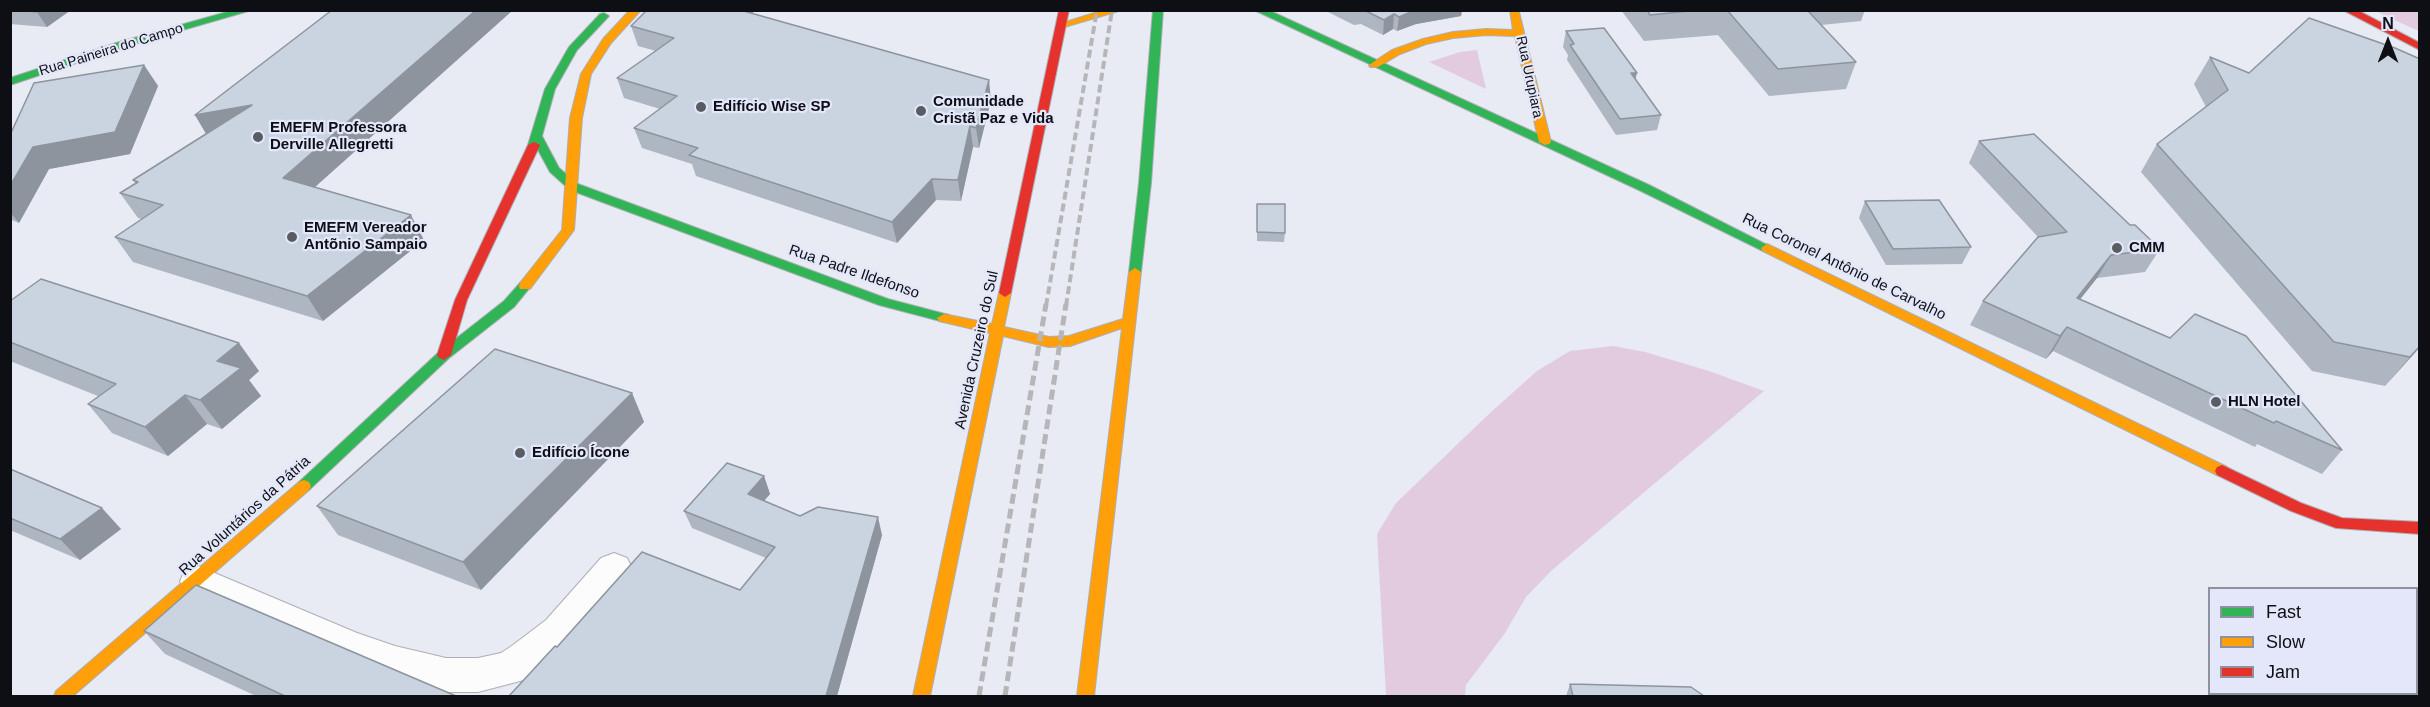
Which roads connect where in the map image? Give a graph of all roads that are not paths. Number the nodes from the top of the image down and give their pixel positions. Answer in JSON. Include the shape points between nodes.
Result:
{"nodes":[{"id":1,"x":247,"y":10,"type":"edge"},
{"id":2,"x":609,"y":10,"type":"edge"},
{"id":3,"x":636,"y":10,"type":"edge"},
{"id":4,"x":1064,"y":10,"type":"edge"},
{"id":5,"x":1117,"y":10,"type":"edge"},
{"id":6,"x":1158,"y":10,"type":"edge"},
{"id":7,"x":1259,"y":10,"type":"edge"},
{"id":8,"x":1514,"y":10,"type":"edge"},
{"id":9,"x":2348,"y":10,"type":"edge"},
{"id":10,"x":1061,"y":25,"type":"junction"},
{"id":11,"x":1520,"y":33,"type":"junction"},
{"id":12,"x":2420,"y":47,"type":"edge"},
{"id":13,"x":1374,"y":65,"type":"junction"},
{"id":14,"x":10,"y":82,"type":"edge"},
{"id":15,"x":537,"y":136,"type":"junction"},
{"id":16,"x":1545,"y":142,"type":"junction"},
{"id":17,"x":574,"y":187,"type":"junction"},
{"id":18,"x":605,"y":214,"type":"dead end"},
{"id":19,"x":650,"y":216,"type":"junction"},
{"id":20,"x":581,"y":223,"type":"dead end"},
{"id":21,"x":568,"y":230,"type":"junction"},
{"id":22,"x":1130,"y":321,"type":"junction"},
{"id":23,"x":999,"y":331,"type":"junction"},
{"id":24,"x":444,"y":355,"type":"junction"},
{"id":25,"x":2420,"y":528,"type":"edge"},
{"id":26,"x":614,"y":568,"type":"dead end"},
{"id":27,"x":198,"y":581,"type":"junction"},
{"id":28,"x":62,"y":696,"type":"edge"},
{"id":29,"x":921,"y":696,"type":"edge"},
{"id":30,"x":1086,"y":696,"type":"edge"}],
"edges":[{"from":1,"to":14,"type":"main road","name":"Rua Paineira do Campo","via":[[120,45]]},
{"from":2,"to":15,"type":"main road","name":"Rua Voluntários da Pátria","via":[[561,68]]},
{"from":3,"to":17,"type":"main road","name":"Rua Voluntários da Pátria","via":[[586,74],[576,118]]},
{"from":4,"to":10,"type":"main road","name":"Avenida Cruzeiro do Sul"},
{"from":5,"to":10,"type":"main road"},
{"from":6,"to":22,"type":"main road"},
{"from":7,"to":13,"type":"main road","name":"Rua Coronel Antônio de Carvalho"},
{"from":8,"to":11,"type":"main road","name":"Rua Urupiara"},
{"from":9,"to":12,"type":"main road"},
{"from":10,"to":23,"type":"main road","name":"Avenida Cruzeiro do Sul"},
{"from":11,"to":13,"type":"main road","via":[[1453,35],[1396,52]]},
{"from":11,"to":16,"type":"main road","name":"Rua Urupiara"},
{"from":13,"to":16,"type":"main road","name":"Rua Coronel Antônio de Carvalho"},
{"from":15,"to":17,"type":"main road","via":[[554,170]]},
{"from":15,"to":24,"type":"main road","name":"Rua Voluntários da Pátria","via":[[461,300]]},
{"from":16,"to":25,"type":"main road","name":"Rua Coronel Antônio de Carvalho","via":[[2296,507],[2341,524]]},
{"from":17,"to":19,"type":"main road","name":"Rua Padre Ildefonso"},
{"from":17,"to":21,"type":"main road","name":"Rua Voluntários da Pátria"},
{"from":18,"to":19,"type":"main road"},
{"from":19,"to":23,"type":"main road","name":"Rua Padre Ildefonso","via":[[884,302]]},
{"from":20,"to":21,"type":"main road"},
{"from":21,"to":24,"type":"main road","name":"Rua Voluntários da Pátria","via":[[509,304]]},
{"from":22,"to":23,"type":"main road","name":"Rua Padre Ildefonso","via":[[1070,340],[1045,341]]},
{"from":22,"to":30,"type":"main road"},
{"from":23,"to":29,"type":"main road","name":"Avenida Cruzeiro do Sul"},
{"from":24,"to":27,"type":"main road","name":"Rua Voluntários da Pátria"},
{"from":26,"to":27,"type":"street","via":[[559,631],[527,657],[510,668],[478,675],[446,675],[395,663]]},
{"from":27,"to":28,"type":"main road","name":"Rua Voluntários da Pátria"}]}
